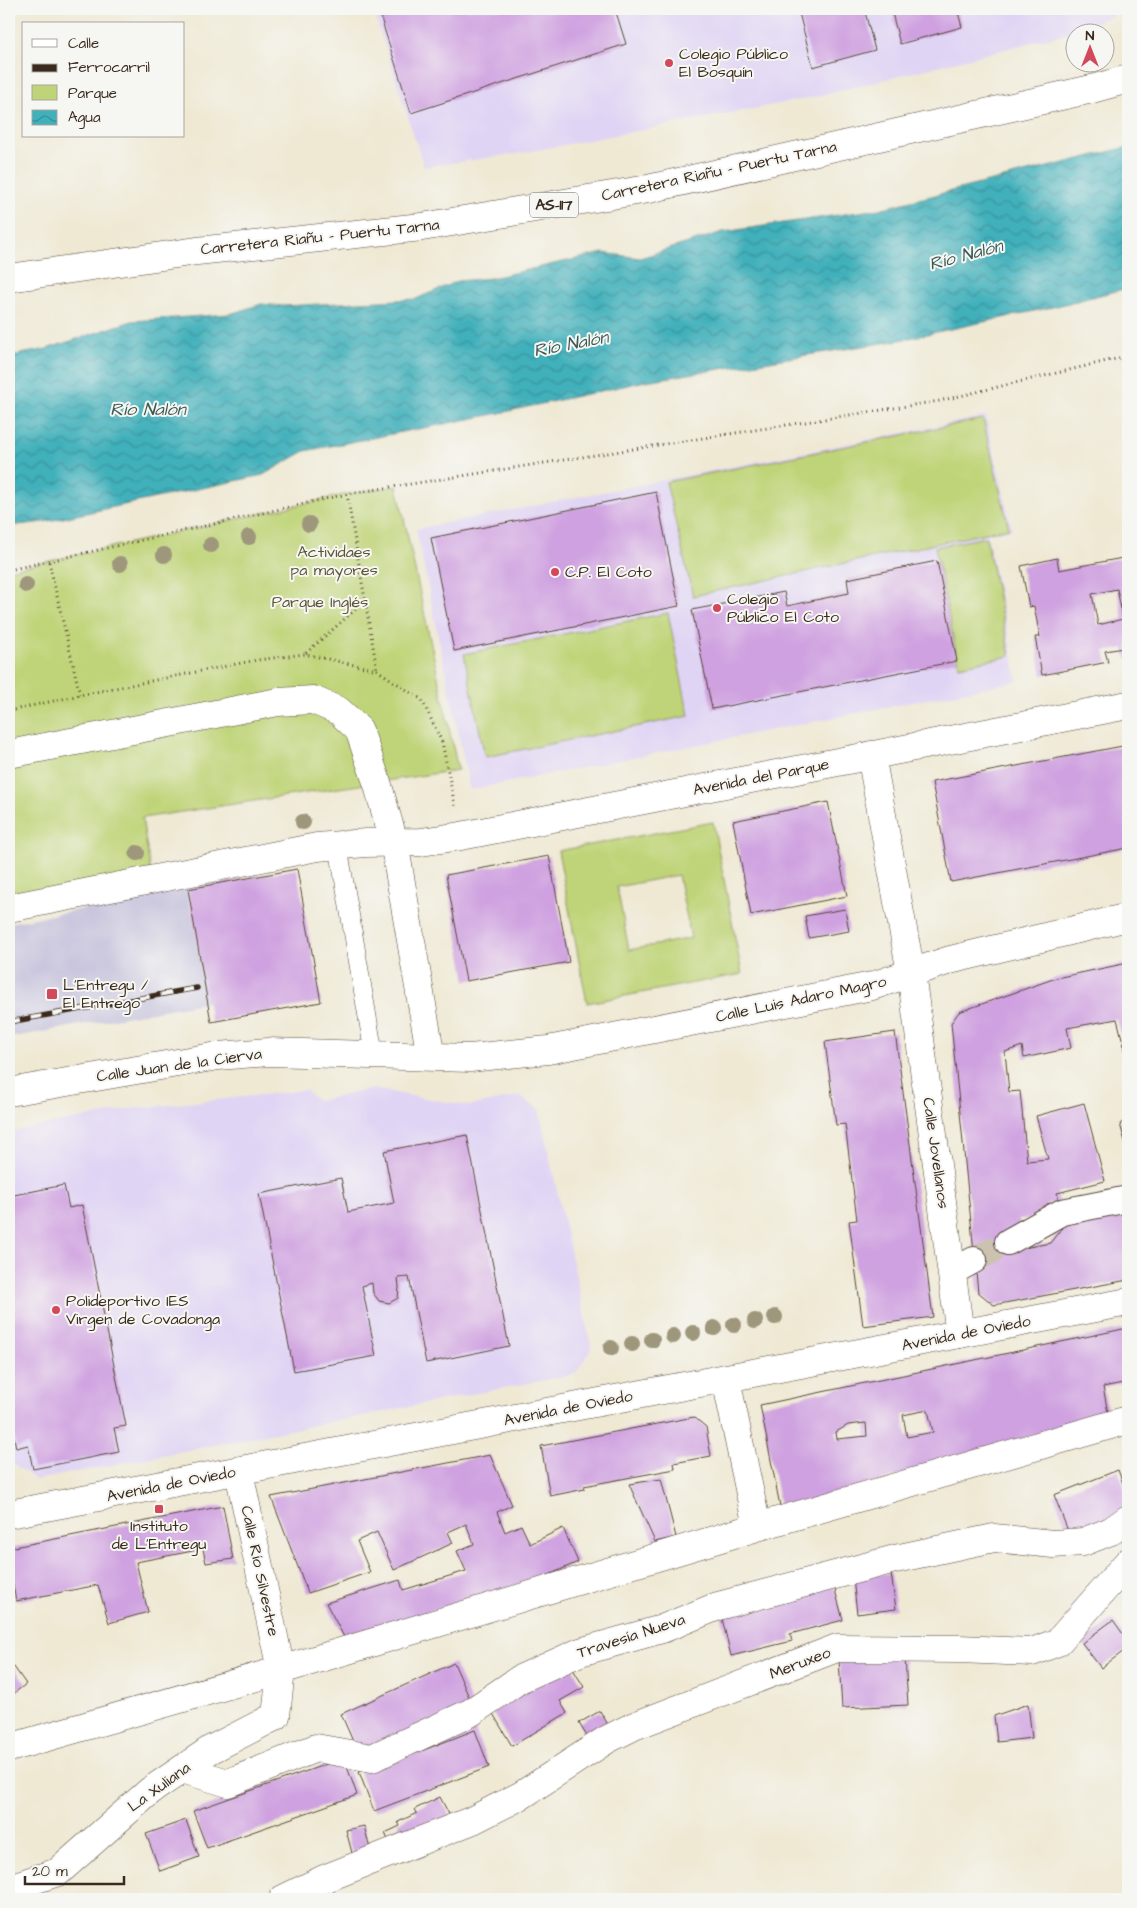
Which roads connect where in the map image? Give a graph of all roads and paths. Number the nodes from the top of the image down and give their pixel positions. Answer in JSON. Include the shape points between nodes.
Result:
{"nodes":[{"id":1,"x":1128,"y":79,"type":"edge"},
{"id":2,"x":9,"y":278,"type":"edge"},
{"id":3,"x":1128,"y":356,"type":"edge"},
{"id":4,"x":347,"y":494,"type":"junction"},
{"id":5,"x":49,"y":562,"type":"junction"},
{"id":6,"x":9,"y":570,"type":"edge"},
{"id":7,"x":365,"y":601,"type":"junction"},
{"id":8,"x":305,"y":654,"type":"dead end"},
{"id":9,"x":377,"y":670,"type":"dead end"},
{"id":10,"x":80,"y":695,"type":"dead end"},
{"id":11,"x":1128,"y":705,"type":"edge"},
{"id":12,"x":9,"y":754,"type":"edge"},
{"id":13,"x":870,"y":755,"type":"junction"},
{"id":14,"x":394,"y":842,"type":"junction"},
{"id":15,"x":338,"y":845,"type":"junction"},
{"id":16,"x":9,"y":908,"type":"edge"},
{"id":17,"x":1128,"y":917,"type":"edge"},
{"id":18,"x":911,"y":973,"type":"junction"},
{"id":19,"x":374,"y":1055,"type":"junction"},
{"id":20,"x":431,"y":1057,"type":"junction"},
{"id":21,"x":470,"y":1058,"type":"joint"},
{"id":22,"x":9,"y":1092,"type":"edge"},
{"id":23,"x":1128,"y":1199,"type":"edge"},
{"id":24,"x":1008,"y":1242,"type":"tunnel mouth"},
{"id":25,"x":1128,"y":1302,"type":"edge"},
{"id":26,"x":960,"y":1334,"type":"junction"},
{"id":27,"x":726,"y":1379,"type":"junction"},
{"id":28,"x":1128,"y":1420,"type":"edge"},
{"id":29,"x":239,"y":1472,"type":"junction"},
{"id":30,"x":9,"y":1514,"type":"edge"},
{"id":31,"x":1128,"y":1519,"type":"edge"},
{"id":32,"x":758,"y":1527,"type":"junction"},
{"id":33,"x":1128,"y":1562,"type":"edge"},
{"id":34,"x":281,"y":1670,"type":"junction"},
{"id":35,"x":9,"y":1748,"type":"edge"},
{"id":36,"x":182,"y":1769,"type":"junction"},
{"id":37,"x":9,"y":1888,"type":"edge"},
{"id":38,"x":284,"y":1899,"type":"edge"}],
"edges":[{"from":1,"to":2,"type":"street","name":"Carretera Riañu - Puertu Tarna","number":"AS-117","via":[[648,189],[422,227],[197,251]]},
{"from":3,"to":4,"type":"path","via":[[939,401]]},
{"from":4,"to":5,"type":"path"},
{"from":4,"to":7,"type":"path"},
{"from":5,"to":6,"type":"path"},
{"from":5,"to":10,"type":"path"},
{"from":7,"to":8,"type":"path"},
{"from":7,"to":9,"type":"path"},
{"from":11,"to":13,"type":"street","name":"Avenida del Parque"},
{"from":12,"to":14,"type":"street","via":[[278,702],[313,700],[339,710],[359,730]]},
{"from":13,"to":14,"type":"street","name":"Avenida del Parque","via":[[461,836]]},
{"from":13,"to":18,"type":"street","name":"Calle Jovellanos"},
{"from":14,"to":15,"type":"street","name":"Avenida del Parque"},
{"from":14,"to":20,"type":"street"},
{"from":15,"to":16,"type":"street","name":"Avenida del Parque"},
{"from":15,"to":19,"type":"lane"},
{"from":17,"to":18,"type":"street","name":"Calle Luis Adaro Magro","via":[[950,960]]},
{"from":18,"to":21,"type":"street","name":"Calle Luis Adaro Magro","via":[[872,986],[548,1050]]},
{"from":18,"to":26,"type":"street","name":"Calle Jovellanos","via":[[963,1266]]},
{"from":19,"to":20,"type":"street","name":"Calle Juan de la Cierva"},
{"from":19,"to":22,"type":"street","name":"Calle Juan de la Cierva","via":[[269,1052],[218,1056]]},
{"from":20,"to":21,"type":"street","name":"Calle Juan de la Cierva"},
{"from":23,"to":24,"type":"street","via":[[1062,1212]]},
{"from":25,"to":26,"type":"street","name":"Avenida de Oviedo"},
{"from":26,"to":27,"type":"street","name":"Avenida de Oviedo"},
{"from":27,"to":29,"type":"street","name":"Avenida de Oviedo"},
{"from":27,"to":32,"type":"street"},
{"from":28,"to":32,"type":"street"},
{"from":29,"to":30,"type":"street","name":"Avenida de Oviedo"},
{"from":29,"to":34,"type":"street","name":"Calle Río Silvestre"},
{"from":31,"to":36,"type":"street","name":"Travesía Nueva","via":[[1111,1531],[1083,1542],[1053,1544],[994,1538],[895,1559],[718,1606],[662,1629],[580,1652],[520,1680],[470,1713],[372,1758],[316,1748],[228,1783]]},
{"from":32,"to":34,"type":"street"},
{"from":33,"to":38,"type":"street","name":"Meruxeo","via":[[1058,1642],[1032,1652],[837,1648],[634,1726],[606,1740],[522,1796],[473,1820],[324,1879]]},
{"from":34,"to":35,"type":"street"},
{"from":34,"to":36,"type":"street","name":"La Xuliana","via":[[276,1716],[210,1750]]},
{"from":36,"to":37,"type":"street","name":"La Xuliana","via":[[150,1790],[58,1872]]}]}
